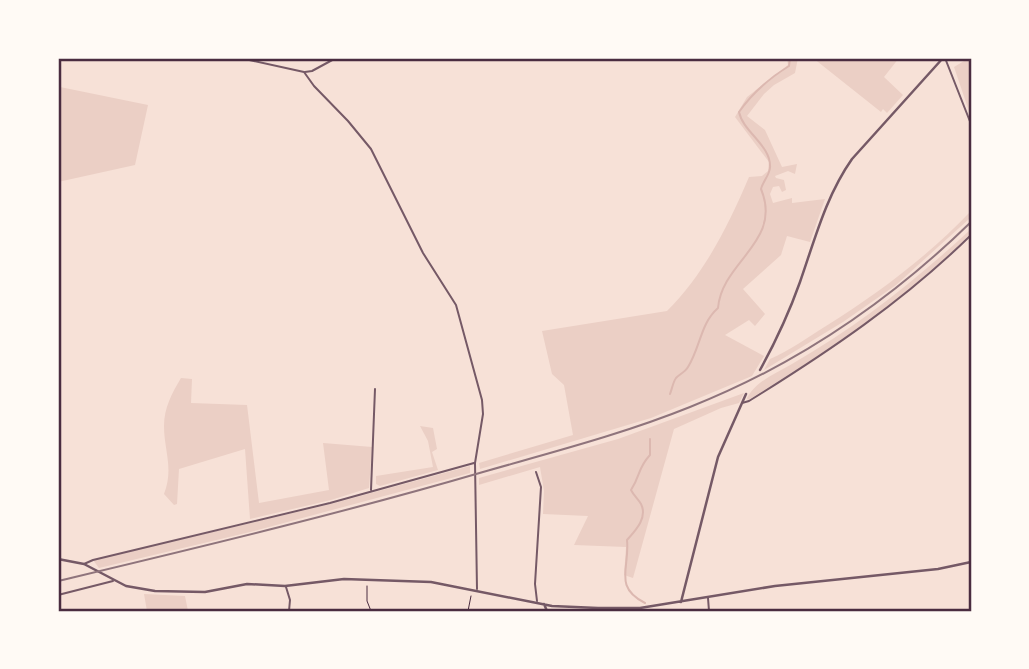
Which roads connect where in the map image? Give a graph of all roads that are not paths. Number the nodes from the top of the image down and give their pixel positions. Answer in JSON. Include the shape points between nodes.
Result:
{"nodes":[{"id":1,"x":240,"y":58,"type":"edge"},
{"id":2,"x":336,"y":58,"type":"edge"},
{"id":3,"x":944,"y":58,"type":"edge"},
{"id":4,"x":304,"y":72,"type":"junction"},
{"id":5,"x":971,"y":124,"type":"edge"},
{"id":6,"x":971,"y":235,"type":"edge"},
{"id":7,"x":760,"y":370,"type":"dead end"},
{"id":8,"x":375,"y":389,"type":"dead end"},
{"id":9,"x":746,"y":394,"type":"dead end"},
{"id":10,"x":741,"y":403,"type":"junction"},
{"id":11,"x":475,"y":463,"type":"junction"},
{"id":12,"x":536,"y":472,"type":"dead end"},
{"id":13,"x":371,"y":491,"type":"junction"},
{"id":14,"x":58,"y":559,"type":"edge"},
{"id":15,"x":971,"y":562,"type":"edge"},
{"id":16,"x":84,"y":564,"type":"junction"},
{"id":17,"x":113,"y":581,"type":"junction"},
{"id":18,"x":285,"y":586,"type":"junction"},
{"id":19,"x":477,"y":590,"type":"junction"},
{"id":20,"x":58,"y":595,"type":"edge"},
{"id":21,"x":708,"y":597,"type":"junction"},
{"id":22,"x":537,"y":602,"type":"junction"},
{"id":23,"x":681,"y":602,"type":"junction"},
{"id":24,"x":544,"y":604,"type":"junction"},
{"id":25,"x":552,"y":606,"type":"junction"},
{"id":26,"x":289,"y":611,"type":"edge"},
{"id":27,"x":548,"y":611,"type":"edge"},
{"id":28,"x":709,"y":611,"type":"edge"}],
"edges":[{"from":1,"to":4,"type":"street"},
{"from":2,"to":4,"type":"street"},
{"from":3,"to":5,"type":"street"},
{"from":3,"to":7,"type":"street","via":[[839,177],[789,310]]},
{"from":4,"to":11,"type":"street","via":[[371,149],[423,253],[456,305],[482,400]]},
{"from":6,"to":10,"type":"street","via":[[916,287],[852,335]]},
{"from":8,"to":13,"type":"street"},
{"from":9,"to":10,"type":"street"},
{"from":10,"to":23,"type":"street","via":[[718,457]]},
{"from":11,"to":13,"type":"street"},
{"from":11,"to":19,"type":"street"},
{"from":12,"to":22,"type":"street","via":[[541,487]]},
{"from":13,"to":16,"type":"street"},
{"from":14,"to":16,"type":"street"},
{"from":15,"to":21,"type":"street"},
{"from":16,"to":17,"type":"street"},
{"from":17,"to":18,"type":"street","via":[[134,588],[186,592],[247,584]]},
{"from":17,"to":20,"type":"street"},
{"from":18,"to":19,"type":"street","via":[[344,579],[431,582]]},
{"from":18,"to":26,"type":"street"},
{"from":19,"to":22,"type":"street"},
{"from":21,"to":23,"type":"street"},
{"from":21,"to":28,"type":"street"},
{"from":22,"to":24,"type":"street"},
{"from":23,"to":25,"type":"street","via":[[640,608]]},
{"from":24,"to":25,"type":"street"},
{"from":24,"to":27,"type":"street"},
{"from":25,"to":27,"type":"street"}]}
